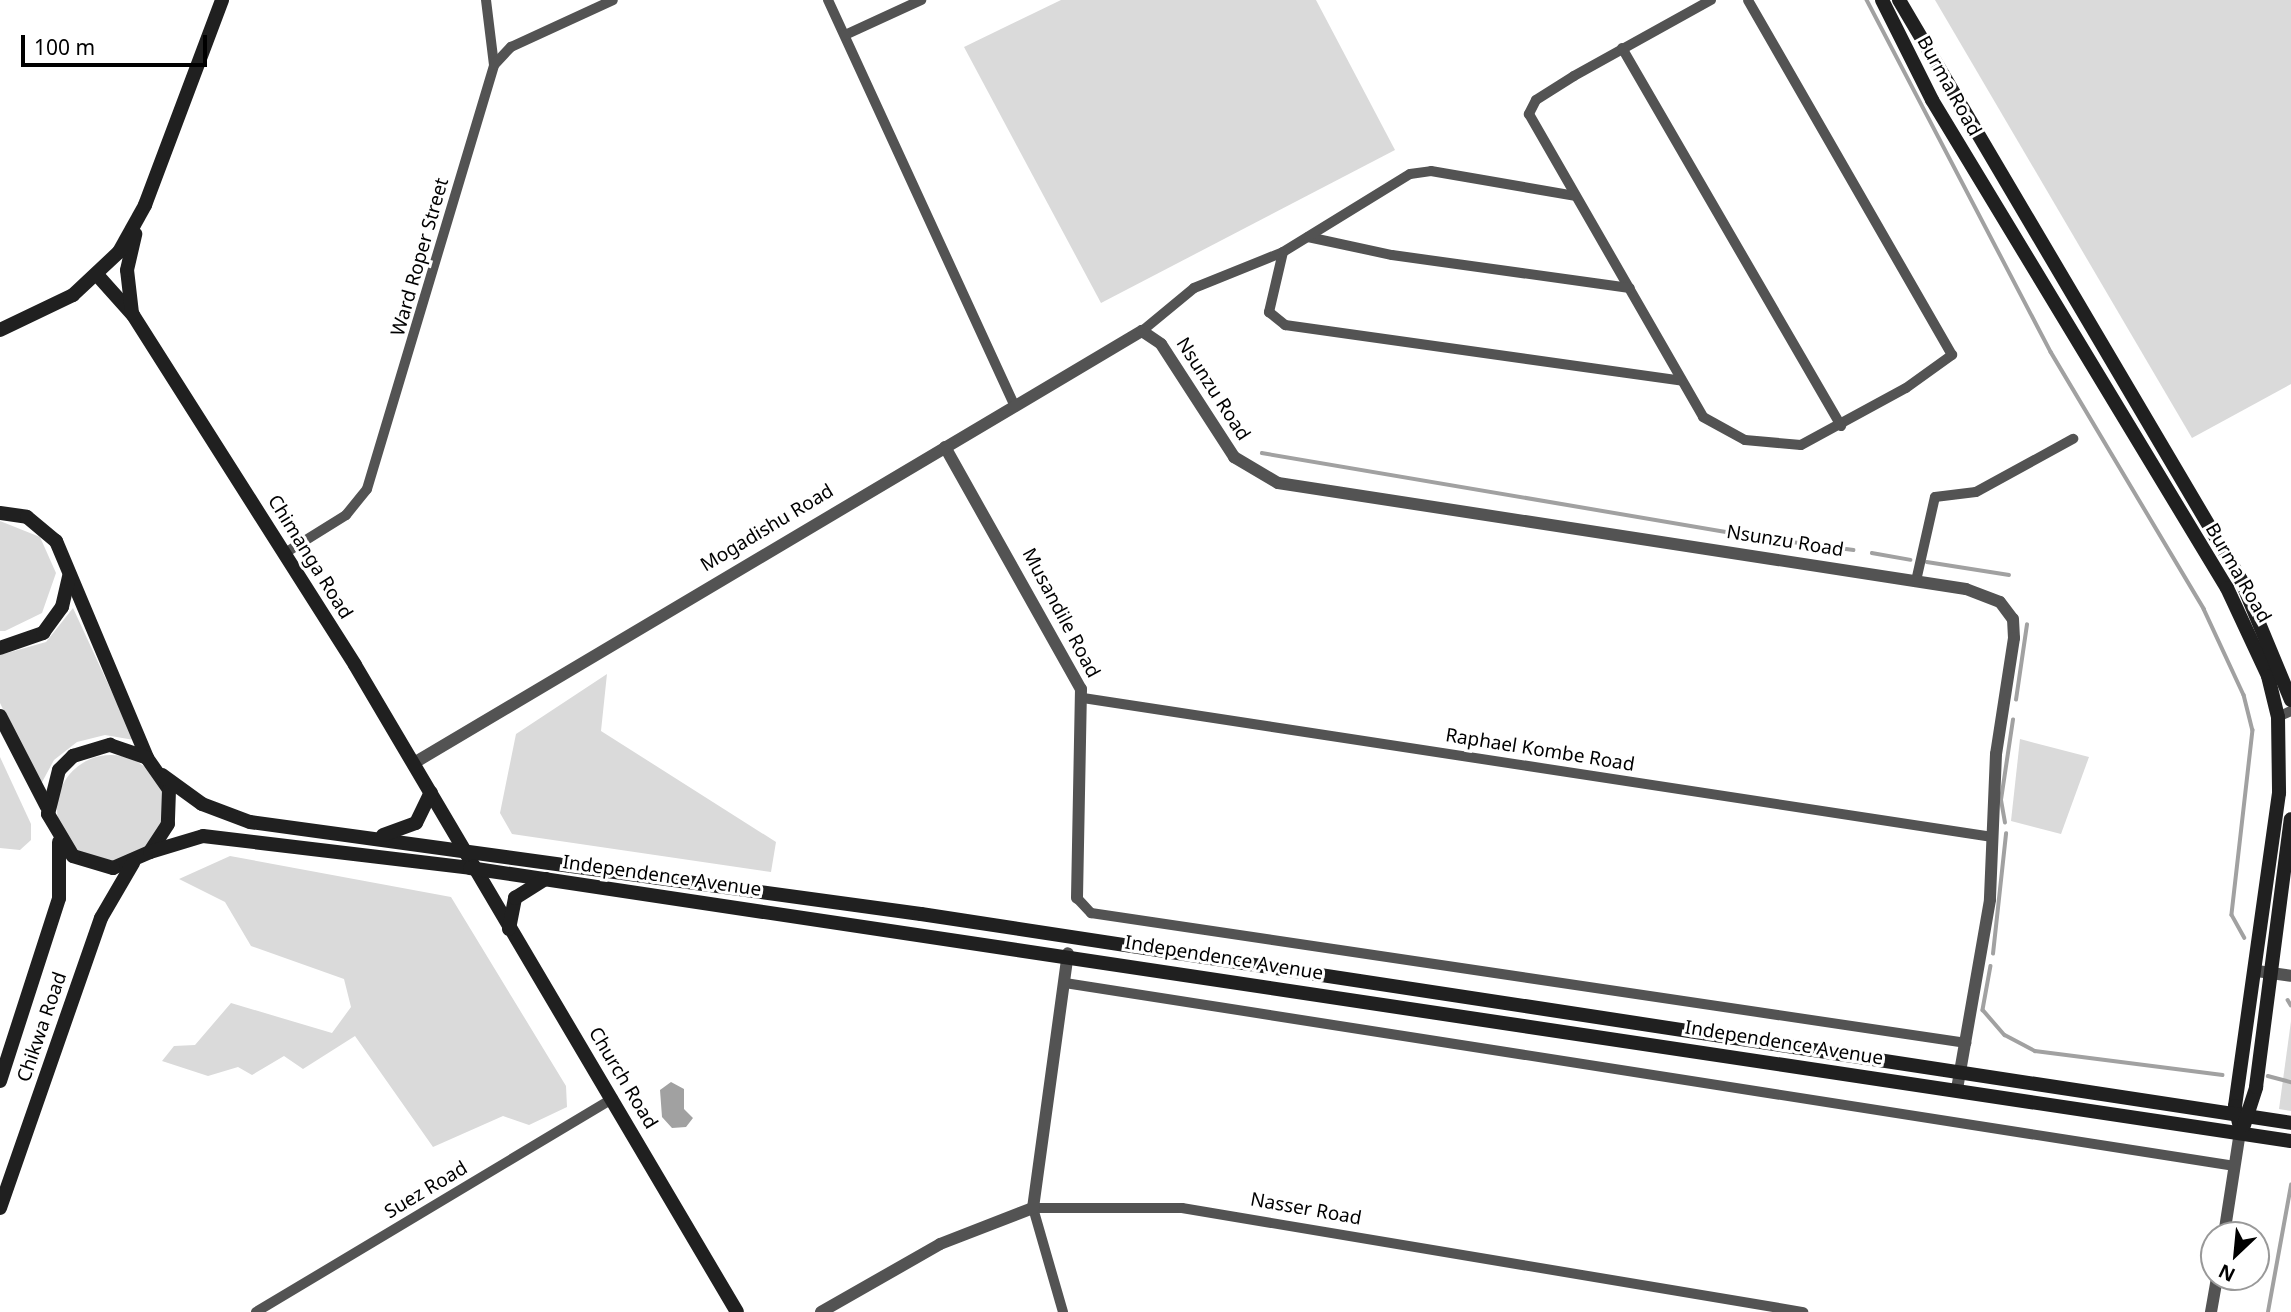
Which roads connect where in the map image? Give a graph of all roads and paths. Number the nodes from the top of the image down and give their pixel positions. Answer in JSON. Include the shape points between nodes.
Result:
{"nodes":[{"id":1,"x":222,"y":0,"type":"edge"},
{"id":2,"x":486,"y":0,"type":"edge"},
{"id":3,"x":612,"y":0,"type":"edge"},
{"id":4,"x":828,"y":0,"type":"edge"},
{"id":5,"x":921,"y":0,"type":"edge"},
{"id":6,"x":1711,"y":0,"type":"edge"},
{"id":7,"x":1748,"y":0,"type":"edge"},
{"id":8,"x":1882,"y":0,"type":"edge"},
{"id":9,"x":1899,"y":0,"type":"edge"},
{"id":10,"x":845,"y":35,"type":"junction"},
{"id":11,"x":1622,"y":48,"type":"junction"},
{"id":12,"x":494,"y":65,"type":"junction"},
{"id":13,"x":1575,"y":196,"type":"junction"},
{"id":14,"x":135,"y":225,"type":"junction"},
{"id":15,"x":1308,"y":237,"type":"junction"},
{"id":16,"x":1283,"y":252,"type":"junction"},
{"id":17,"x":99,"y":277,"type":"junction"},
{"id":18,"x":1630,"y":288,"type":"junction"},
{"id":19,"x":133,"y":315,"type":"junction"},
{"id":20,"x":0,"y":330,"type":"edge"},
{"id":21,"x":1142,"y":331,"type":"junction"},
{"id":22,"x":1681,"y":381,"type":"junction"},
{"id":23,"x":1013,"y":403,"type":"junction"},
{"id":24,"x":1841,"y":426,"type":"junction"},
{"id":25,"x":2073,"y":439,"type":"dead end"},
{"id":26,"x":945,"y":447,"type":"junction"},
{"id":27,"x":3,"y":511,"type":"edge"},
{"id":28,"x":285,"y":553,"type":"junction"},
{"id":29,"x":69,"y":576,"type":"junction"},
{"id":30,"x":1916,"y":581,"type":"junction"},
{"id":31,"x":0,"y":648,"type":"edge"},
{"id":32,"x":1083,"y":698,"type":"junction"},
{"id":33,"x":2291,"y":700,"type":"edge"},
{"id":34,"x":2284,"y":713,"type":"edge"},
{"id":35,"x":0,"y":716,"type":"edge"},
{"id":36,"x":147,"y":758,"type":"junction"},
{"id":37,"x":414,"y":763,"type":"junction"},
{"id":38,"x":162,"y":775,"type":"junction"},
{"id":39,"x":431,"y":792,"type":"junction"},
{"id":40,"x":47,"y":807,"type":"junction"},
{"id":41,"x":2291,"y":819,"type":"edge"},
{"id":42,"x":371,"y":837,"type":"junction"},
{"id":43,"x":1992,"y":837,"type":"junction"},
{"id":44,"x":59,"y":842,"type":"junction"},
{"id":45,"x":464,"y":849,"type":"junction"},
{"id":46,"x":150,"y":852,"type":"junction"},
{"id":47,"x":133,"y":863,"type":"junction"},
{"id":48,"x":470,"y":868,"type":"junction"},
{"id":49,"x":547,"y":879,"type":"junction"},
{"id":50,"x":1077,"y":898,"type":"joint"},
{"id":51,"x":509,"y":929,"type":"junction"},
{"id":52,"x":1068,"y":953,"type":"junction"},
{"id":53,"x":2264,"y":972,"type":"junction"},
{"id":54,"x":2291,"y":976,"type":"edge"},
{"id":55,"x":1065,"y":984,"type":"junction"},
{"id":56,"x":1966,"y":1044,"type":"junction"},
{"id":57,"x":1961,"y":1071,"type":"junction"},
{"id":58,"x":0,"y":1081,"type":"edge"},
{"id":59,"x":1958,"y":1089,"type":"junction"},
{"id":60,"x":613,"y":1098,"type":"junction"},
{"id":61,"x":2243,"y":1116,"type":"junction"},
{"id":62,"x":2291,"y":1123,"type":"edge"},
{"id":63,"x":2241,"y":1132,"type":"junction"},
{"id":64,"x":2291,"y":1141,"type":"edge"},
{"id":65,"x":2235,"y":1166,"type":"junction"},
{"id":66,"x":0,"y":1208,"type":"edge"},
{"id":67,"x":1033,"y":1208,"type":"junction"},
{"id":68,"x":2226,"y":1221,"type":"edge"},
{"id":69,"x":721,"y":1285,"type":"junction"},
{"id":70,"x":2215,"y":1291,"type":"edge"},
{"id":71,"x":256,"y":1312,"type":"edge"},
{"id":72,"x":727,"y":1312,"type":"edge"},
{"id":73,"x":737,"y":1312,"type":"edge"},
{"id":74,"x":821,"y":1312,"type":"edge"},
{"id":75,"x":1063,"y":1312,"type":"edge"},
{"id":76,"x":1803,"y":1312,"type":"edge"},
{"id":77,"x":2211,"y":1312,"type":"edge"}],
"edges":[{"from":1,"to":14,"type":"main road"},
{"from":2,"to":12,"type":"street"},
{"from":3,"to":12,"type":"street","via":[[511,47]]},
{"from":4,"to":10,"type":"street"},
{"from":5,"to":10,"type":"street"},
{"from":6,"to":11,"type":"street"},
{"from":7,"to":24,"type":"street","via":[[1952,352]]},
{"from":8,"to":34,"type":"main road","name":"Burma Road","via":[[1933,100],[2227,588]]},
{"from":9,"to":33,"type":"main road","name":"Burma Road","via":[[2241,580]]},
{"from":10,"to":23,"type":"street"},
{"from":11,"to":13,"type":"street","via":[[1529,110]]},
{"from":11,"to":24,"type":"street"},
{"from":12,"to":28,"type":"street","name":"Ward Roper Street","via":[[372,478],[346,515]]},
{"from":13,"to":15,"type":"street","via":[[1421,172]]},
{"from":13,"to":18,"type":"street"},
{"from":14,"to":17,"type":"main road"},
{"from":14,"to":19,"type":"main road","via":[[127,270]]},
{"from":15,"to":16,"type":"street"},
{"from":15,"to":18,"type":"street","via":[[1392,256]]},
{"from":16,"to":21,"type":"street","via":[[1224,271],[1166,307]]},
{"from":16,"to":22,"type":"street","via":[[1269,312],[1285,325]]},
{"from":17,"to":19,"type":"main road","name":"Chimanga Road"},
{"from":17,"to":20,"type":"main road"},
{"from":18,"to":22,"type":"street"},
{"from":19,"to":28,"type":"main road","name":"Chimanga Road"},
{"from":21,"to":23,"type":"street","name":"Mogadishu Road"},
{"from":21,"to":30,"type":"street","name":"Nsunzu Road","via":[[1161,344],[1234,457],[1278,484]]},
{"from":22,"to":24,"type":"street","via":[[1712,428],[1736,437],[1801,444]]},
{"from":23,"to":26,"type":"street","name":"Mogadishu Road"},
{"from":25,"to":30,"type":"street","via":[[1976,492],[1935,497]]},
{"from":26,"to":32,"type":"street","name":"Musandile Road","via":[[1046,619]]},
{"from":26,"to":37,"type":"street","name":"Mogadishu Road"},
{"from":27,"to":29,"type":"main road","via":[[43,526]]},
{"from":28,"to":37,"type":"main road","name":"Chimanga Road"},
{"from":29,"to":31,"type":"main road","via":[[62,607],[48,627],[29,641]]},
{"from":29,"to":36,"type":"main road"},
{"from":30,"to":43,"type":"street","name":"Nsunzu Road","via":[[1988,594],[2012,619]]},
{"from":32,"to":43,"type":"street","name":"Raphael Kombe Road"},
{"from":32,"to":50,"type":"street","name":"Musandile Road"},
{"from":34,"to":53,"type":"main road","name":"Burma Road"},
{"from":35,"to":40,"type":"main road"},
{"from":36,"to":38,"type":"main road"},
{"from":36,"to":40,"type":"main road","via":[[110,745],[73,756],[50,787]]},
{"from":37,"to":39,"type":"main road","name":"Chimanga Road"},
{"from":38,"to":42,"type":"main road","name":"Independence Avenue","via":[[202,804],[250,822]]},
{"from":38,"to":46,"type":"main road","via":[[171,807]]},
{"from":39,"to":42,"type":"main road","via":[[415,823]]},
{"from":39,"to":45,"type":"main road","name":"Chimanga Road"},
{"from":40,"to":44,"type":"main road"},
{"from":41,"to":53,"type":"main road","name":"Burma Road"},
{"from":42,"to":45,"type":"main road","name":"Independence Avenue"},
{"from":43,"to":56,"type":"street","name":"Nsunzu Road","via":[[1990,900]]},
{"from":44,"to":47,"type":"main road","via":[[92,865]]},
{"from":44,"to":58,"type":"main road","name":"Chikwa Road","via":[[59,898]]},
{"from":45,"to":48,"type":"main road","name":"Chimanga Road"},
{"from":45,"to":57,"type":"main road","name":"Independence Avenue"},
{"from":46,"to":47,"type":"main road"},
{"from":46,"to":48,"type":"main road","name":"Independence Avenue","via":[[203,836]]},
{"from":47,"to":66,"type":"main road","name":"Chikwa Road","via":[[101,918]]},
{"from":48,"to":49,"type":"main road","name":"Independence Avenue"},
{"from":48,"to":51,"type":"main road","name":"Church Road"},
{"from":49,"to":51,"type":"main road","via":[[515,898]]},
{"from":49,"to":52,"type":"main road","name":"Independence Avenue"},
{"from":50,"to":56,"type":"street","via":[[1091,913]]},
{"from":51,"to":60,"type":"main road","name":"Church Road"},
{"from":52,"to":55,"type":"street"},
{"from":52,"to":59,"type":"main road","name":"Independence Avenue"},
{"from":53,"to":54,"type":"street"},
{"from":53,"to":61,"type":"main road","name":"Burma Road"},
{"from":55,"to":65,"type":"street"},
{"from":55,"to":67,"type":"street"},
{"from":56,"to":57,"type":"street","name":"Nsunzu Road"},
{"from":57,"to":59,"type":"street","name":"Nsunzu Road"},
{"from":57,"to":61,"type":"main road","name":"Independence Avenue"},
{"from":59,"to":63,"type":"main road","name":"Independence Avenue"},
{"from":60,"to":69,"type":"main road","name":"Church Road"},
{"from":60,"to":71,"type":"street","name":"Suez Road"},
{"from":61,"to":62,"type":"main road","name":"Independence Avenue"},
{"from":61,"to":63,"type":"main road","name":"Burma Road"},
{"from":63,"to":64,"type":"main road","name":"Independence Avenue"},
{"from":63,"to":65,"type":"street"},
{"from":65,"to":68,"type":"street"},
{"from":67,"to":74,"type":"street","name":"Nasser Road","via":[[940,1244]]},
{"from":67,"to":75,"type":"street"},
{"from":67,"to":76,"type":"street","name":"Nasser Road","via":[[1182,1208]]},
{"from":69,"to":72,"type":"main road"},
{"from":69,"to":73,"type":"main road","name":"Church Road"},
{"from":70,"to":77,"type":"street"}]}
